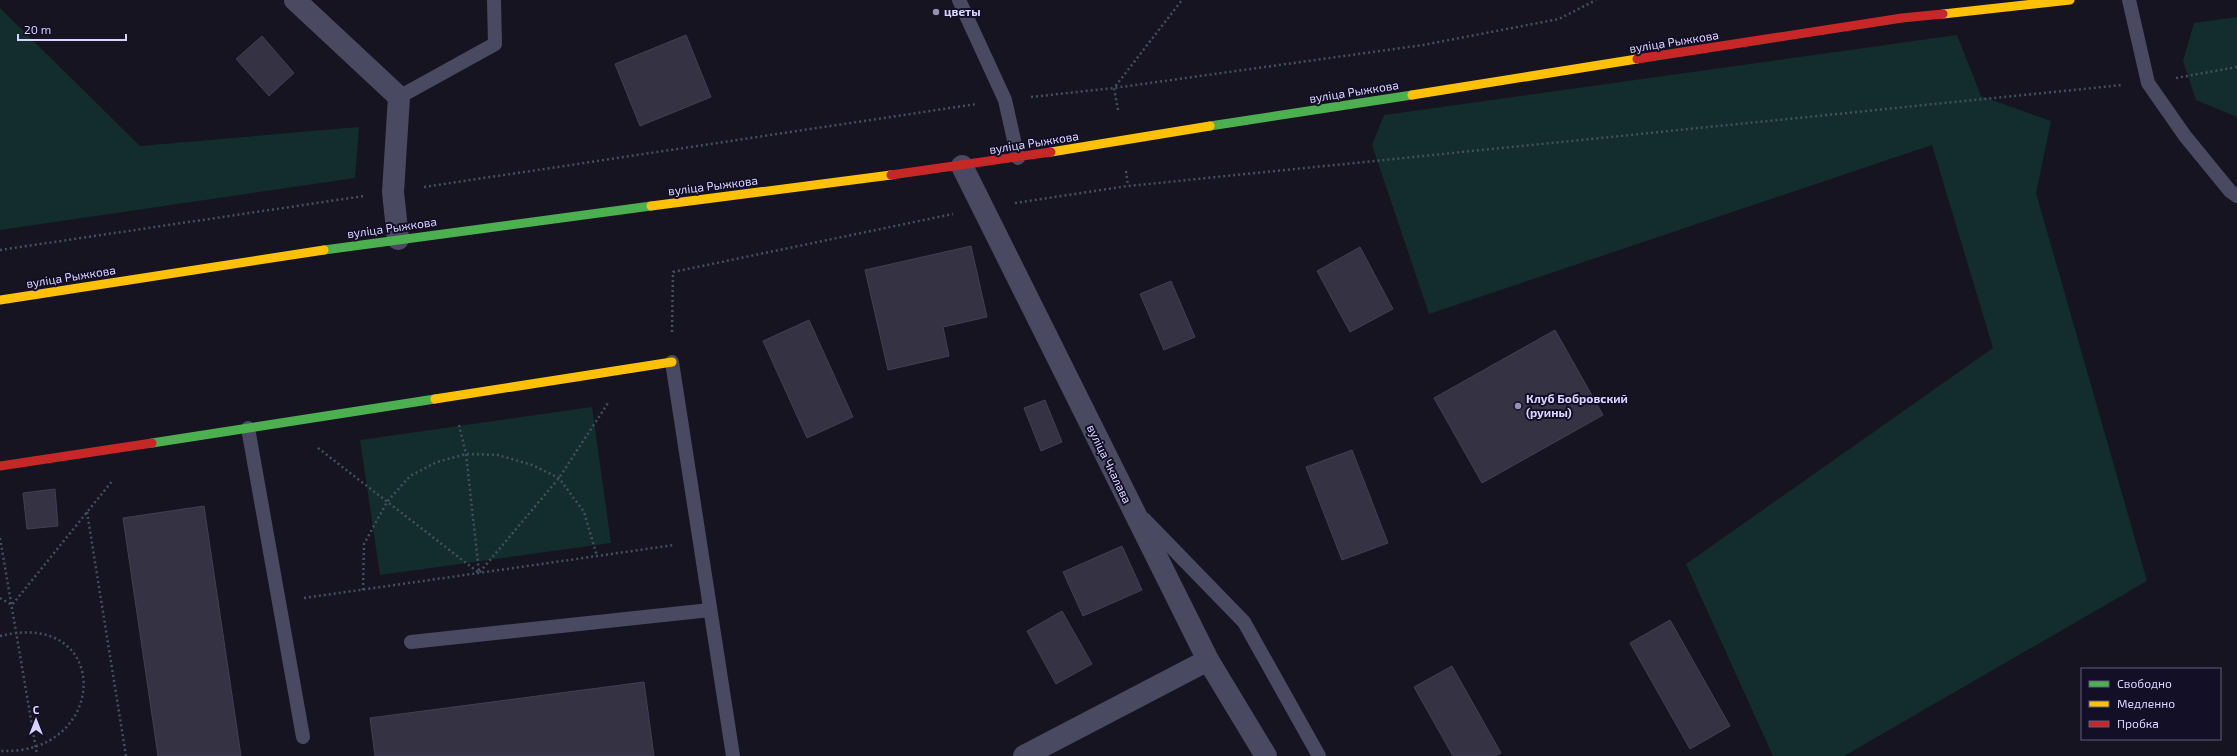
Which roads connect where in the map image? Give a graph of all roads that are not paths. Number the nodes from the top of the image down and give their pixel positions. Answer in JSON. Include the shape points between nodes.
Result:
{"nodes":[{"id":1,"x":295,"y":0,"type":"edge"},
{"id":2,"x":494,"y":0,"type":"edge"},
{"id":3,"x":959,"y":0,"type":"edge"},
{"id":4,"x":2070,"y":0,"type":"edge"},
{"id":5,"x":2129,"y":0,"type":"edge"},
{"id":6,"x":399,"y":96,"type":"junction"},
{"id":7,"x":1018,"y":158,"type":"junction"},
{"id":8,"x":962,"y":166,"type":"junction"},
{"id":9,"x":2237,"y":196,"type":"edge"},
{"id":10,"x":398,"y":239,"type":"junction"},
{"id":11,"x":0,"y":300,"type":"edge"},
{"id":12,"x":672,"y":362,"type":"joint"},
{"id":13,"x":248,"y":428,"type":"junction"},
{"id":14,"x":0,"y":466,"type":"edge"},
{"id":15,"x":1128,"y":503,"type":"junction"},
{"id":16,"x":710,"y":610,"type":"junction"},
{"id":17,"x":411,"y":642,"type":"dead end"},
{"id":18,"x":1208,"y":660,"type":"junction"},
{"id":19,"x":303,"y":737,"type":"dead end"},
{"id":20,"x":733,"y":756,"type":"edge"},
{"id":21,"x":1024,"y":756,"type":"edge"},
{"id":22,"x":1266,"y":756,"type":"edge"},
{"id":23,"x":1319,"y":756,"type":"edge"}],
"edges":[{"from":1,"to":6,"type":"street"},
{"from":2,"to":6,"type":"lane","via":[[495,44]]},
{"from":3,"to":7,"type":"lane","via":[[1005,100]]},
{"from":4,"to":7,"type":"main road","name":"вуліца Рыжкова","via":[[1902,18]]},
{"from":5,"to":9,"type":"lane","via":[[2148,83],[2185,136],[2230,191]]},
{"from":6,"to":10,"type":"street","via":[[393,192]]},
{"from":7,"to":8,"type":"main road","name":"вуліца Рыжкова"},
{"from":8,"to":10,"type":"main road","name":"вуліца Рыжкова"},
{"from":8,"to":15,"type":"street","name":"вуліца Чкалава"},
{"from":10,"to":11,"type":"main road","name":"вуліца Рыжкова"},
{"from":12,"to":13,"type":"main road"},
{"from":12,"to":16,"type":"lane"},
{"from":13,"to":14,"type":"main road"},
{"from":13,"to":19,"type":"lane"},
{"from":15,"to":18,"type":"street","name":"вуліца Чкалава"},
{"from":15,"to":23,"type":"lane","via":[[1244,622]]},
{"from":16,"to":17,"type":"lane"},
{"from":16,"to":20,"type":"lane"},
{"from":18,"to":21,"type":"street"},
{"from":18,"to":22,"type":"street","name":"вуліца Чкалава"}]}
